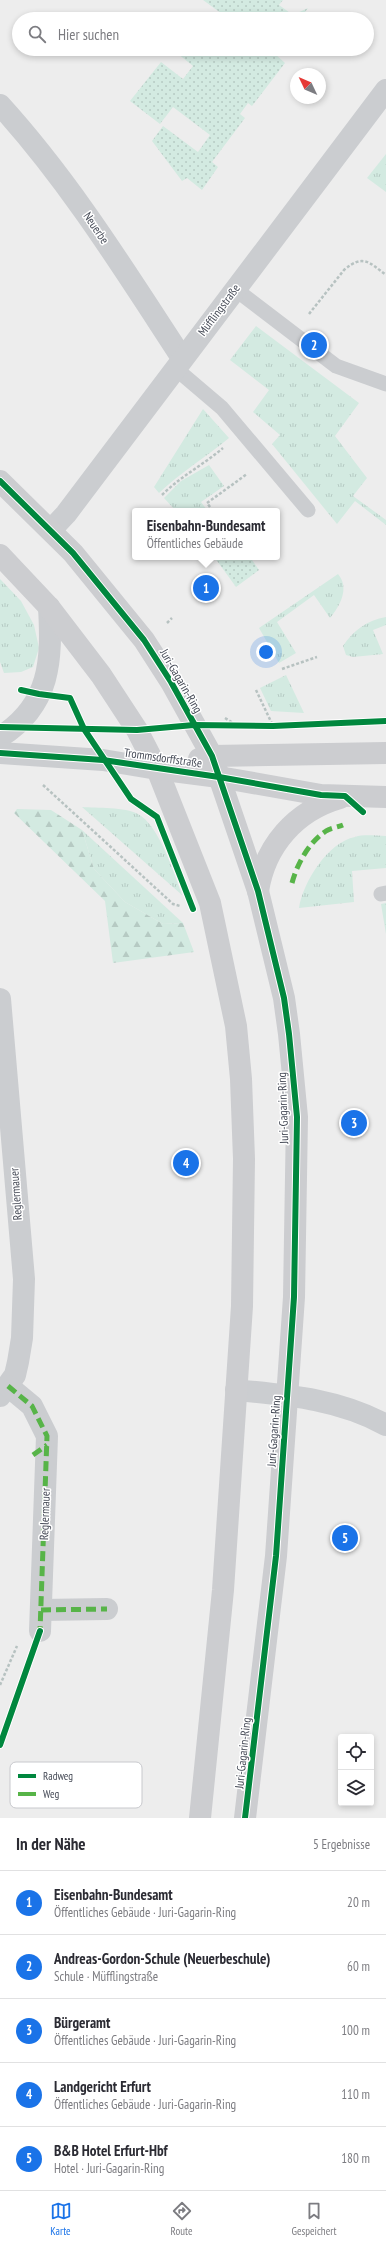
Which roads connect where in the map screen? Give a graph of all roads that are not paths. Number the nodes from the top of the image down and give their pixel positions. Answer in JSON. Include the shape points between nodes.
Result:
{"nodes":[{"id":1,"x":386,"y":90,"type":"edge"},
{"id":2,"x":0,"y":105,"type":"edge"},
{"id":3,"x":235,"y":289,"type":"junction"},
{"id":4,"x":178,"y":363,"type":"junction"},
{"id":5,"x":386,"y":384,"type":"edge"},
{"id":6,"x":0,"y":481,"type":"edge"},
{"id":7,"x":308,"y":510,"type":"dead end"},
{"id":8,"x":51,"y":530,"type":"junction"},
{"id":9,"x":0,"y":556,"type":"edge"},
{"id":10,"x":49,"y":606,"type":"junction"},
{"id":11,"x":3,"y":748,"type":"edge"},
{"id":12,"x":386,"y":753,"type":"edge"},
{"id":13,"x":212,"y":756,"type":"junction"},
{"id":14,"x":157,"y":769,"type":"junction"},
{"id":15,"x":219,"y":777,"type":"junction"},
{"id":16,"x":344,"y":796,"type":"junction"},
{"id":17,"x":386,"y":797,"type":"edge"},
{"id":18,"x":258,"y":891,"type":"junction"},
{"id":19,"x":0,"y":999,"type":"edge"},
{"id":20,"x":6,"y":1135,"type":"edge"},
{"id":21,"x":236,"y":1390,"type":"junction"},
{"id":22,"x":4,"y":1391,"type":"edge"},
{"id":23,"x":288,"y":1395,"type":"junction"},
{"id":24,"x":386,"y":1425,"type":"edge"},
{"id":25,"x":107,"y":1609,"type":"dead end"},
{"id":26,"x":200,"y":1818,"type":"edge"},
{"id":27,"x":246,"y":1818,"type":"edge"}],
"edges":[{"from":1,"to":3,"type":"street","name":"Müfflingstraße"},
{"from":2,"to":4,"type":"street","name":"Neuerbe","via":[[48,162],[83,210]]},
{"from":3,"to":4,"type":"street","name":"Müfflingstraße"},
{"from":3,"to":5,"type":"lane","via":[[336,366]]},
{"from":4,"to":7,"type":"lane","via":[[243,431]]},
{"from":4,"to":8,"type":"street","name":"Müfflingstraße","via":[[66,514]]},
{"from":6,"to":8,"type":"street","name":"Juri-Gagarin-Ring"},
{"from":8,"to":13,"type":"street","name":"Juri-Gagarin-Ring","via":[[74,553],[144,640],[171,682]]},
{"from":9,"to":10,"type":"street"},
{"from":10,"to":11,"type":"street","via":[[51,649],[45,679],[32,708],[13,727]]},
{"from":10,"to":14,"type":"street","via":[[101,675],[137,730]]},
{"from":11,"to":14,"type":"street","name":"Trommsdorffstraße"},
{"from":12,"to":13,"type":"street","name":"Trommsdorffstraße"},
{"from":13,"to":14,"type":"street","name":"Trommsdorffstraße"},
{"from":13,"to":15,"type":"street","name":"Juri-Gagarin-Ring"},
{"from":14,"to":15,"type":"street","name":"Trommsdorffstraße"},
{"from":14,"to":21,"type":"street","via":[[210,903],[236,1026],[242,1078],[244,1159],[242,1306]]},
{"from":15,"to":16,"type":"street","name":"Trommsdorffstraße","via":[[321,795]]},
{"from":15,"to":18,"type":"street","name":"Juri-Gagarin-Ring"},
{"from":16,"to":17,"type":"street","name":"Trommsdorffstraße"},
{"from":16,"to":18,"type":"street","via":[[315,808],[280,837],[267,856],[261,871]]},
{"from":18,"to":23,"type":"street","name":"Juri-Gagarin-Ring","via":[[284,998],[290,1034],[297,1117],[294,1297]]},
{"from":19,"to":20,"type":"street","name":"Reglermauer"},
{"from":20,"to":22,"type":"street","name":"Reglermauer","via":[[24,1279],[22,1338],[15,1375]]},
{"from":21,"to":23,"type":"street"},
{"from":21,"to":26,"type":"street","via":[[223,1590]]},
{"from":22,"to":25,"type":"street","name":"Reglermauer","via":[[32,1406],[47,1436],[40,1450],[41,1621]]},
{"from":23,"to":24,"type":"street","via":[[343,1406]]},
{"from":23,"to":27,"type":"street","name":"Juri-Gagarin-Ring","via":[[276,1556]]}]}
